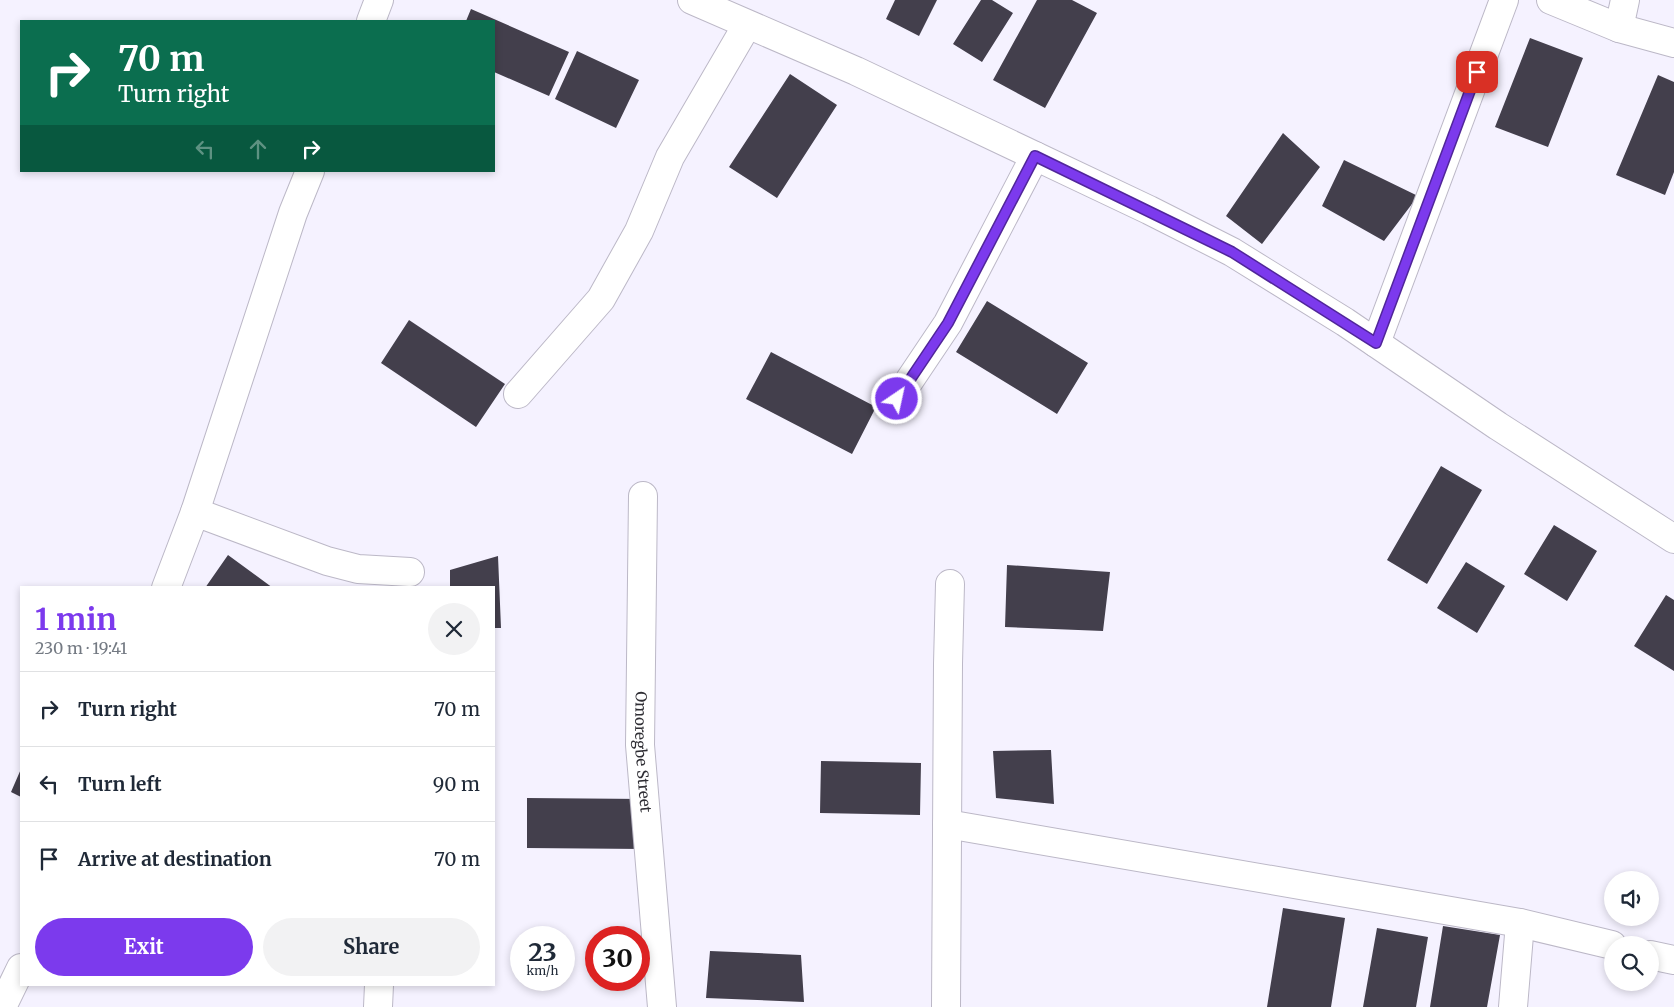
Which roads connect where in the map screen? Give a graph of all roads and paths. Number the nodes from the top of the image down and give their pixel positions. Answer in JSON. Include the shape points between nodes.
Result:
{"nodes":[{"id":1,"x":379,"y":0,"type":"edge"},
{"id":2,"x":692,"y":0,"type":"edge"},
{"id":3,"x":1504,"y":0,"type":"edge"},
{"id":4,"x":1551,"y":0,"type":"edge"},
{"id":5,"x":1625,"y":0,"type":"edge"},
{"id":6,"x":371,"y":20,"type":"edge"},
{"id":7,"x":747,"y":25,"type":"junction"},
{"id":8,"x":1619,"y":28,"type":"junction"},
{"id":9,"x":1674,"y":43,"type":"edge"},
{"id":10,"x":1035,"y":156,"type":"junction"},
{"id":11,"x":310,"y":172,"type":"edge"},
{"id":12,"x":1376,"y":343,"type":"junction"},
{"id":13,"x":518,"y":394,"type":"dead end"},
{"id":14,"x":897,"y":399,"type":"dead end"},
{"id":15,"x":643,"y":496,"type":"dead end"},
{"id":16,"x":195,"y":512,"type":"junction"},
{"id":17,"x":1674,"y":539,"type":"edge"},
{"id":18,"x":410,"y":572,"type":"dead end"},
{"id":19,"x":950,"y":584,"type":"dead end"},
{"id":20,"x":167,"y":586,"type":"edge"},
{"id":21,"x":947,"y":824,"type":"junction"},
{"id":22,"x":1520,"y":923,"type":"junction"},
{"id":23,"x":1604,"y":944,"type":"edge"},
{"id":24,"x":1659,"y":956,"type":"edge"},
{"id":25,"x":1674,"y":960,"type":"edge"},
{"id":26,"x":20,"y":970,"type":"edge"},
{"id":27,"x":380,"y":986,"type":"edge"},
{"id":28,"x":2,"y":1007,"type":"edge"},
{"id":29,"x":378,"y":1007,"type":"edge"},
{"id":30,"x":662,"y":1007,"type":"edge"},
{"id":31,"x":946,"y":1007,"type":"edge"},
{"id":32,"x":1513,"y":1007,"type":"edge"}],
"edges":[{"from":1,"to":6,"type":"street"},
{"from":2,"to":7,"type":"street"},
{"from":3,"to":12,"type":"street"},
{"from":4,"to":8,"type":"street"},
{"from":5,"to":8,"type":"street"},
{"from":7,"to":10,"type":"street","via":[[856,71]]},
{"from":7,"to":13,"type":"street","via":[[670,158],[639,231],[601,299]]},
{"from":8,"to":9,"type":"street"},
{"from":10,"to":12,"type":"street","via":[[1232,252]]},
{"from":10,"to":14,"type":"street","via":[[948,323]]},
{"from":11,"to":16,"type":"street","via":[[293,213]]},
{"from":12,"to":17,"type":"street"},
{"from":15,"to":30,"type":"street","name":"Omoregbe Street","via":[[640,745]]},
{"from":16,"to":18,"type":"street","via":[[358,570]]},
{"from":16,"to":20,"type":"street"},
{"from":19,"to":21,"type":"street"},
{"from":21,"to":22,"type":"street"},
{"from":21,"to":31,"type":"street"},
{"from":22,"to":23,"type":"street"},
{"from":22,"to":32,"type":"street"},
{"from":24,"to":25,"type":"street"},
{"from":26,"to":28,"type":"street"},
{"from":27,"to":29,"type":"street"}]}
